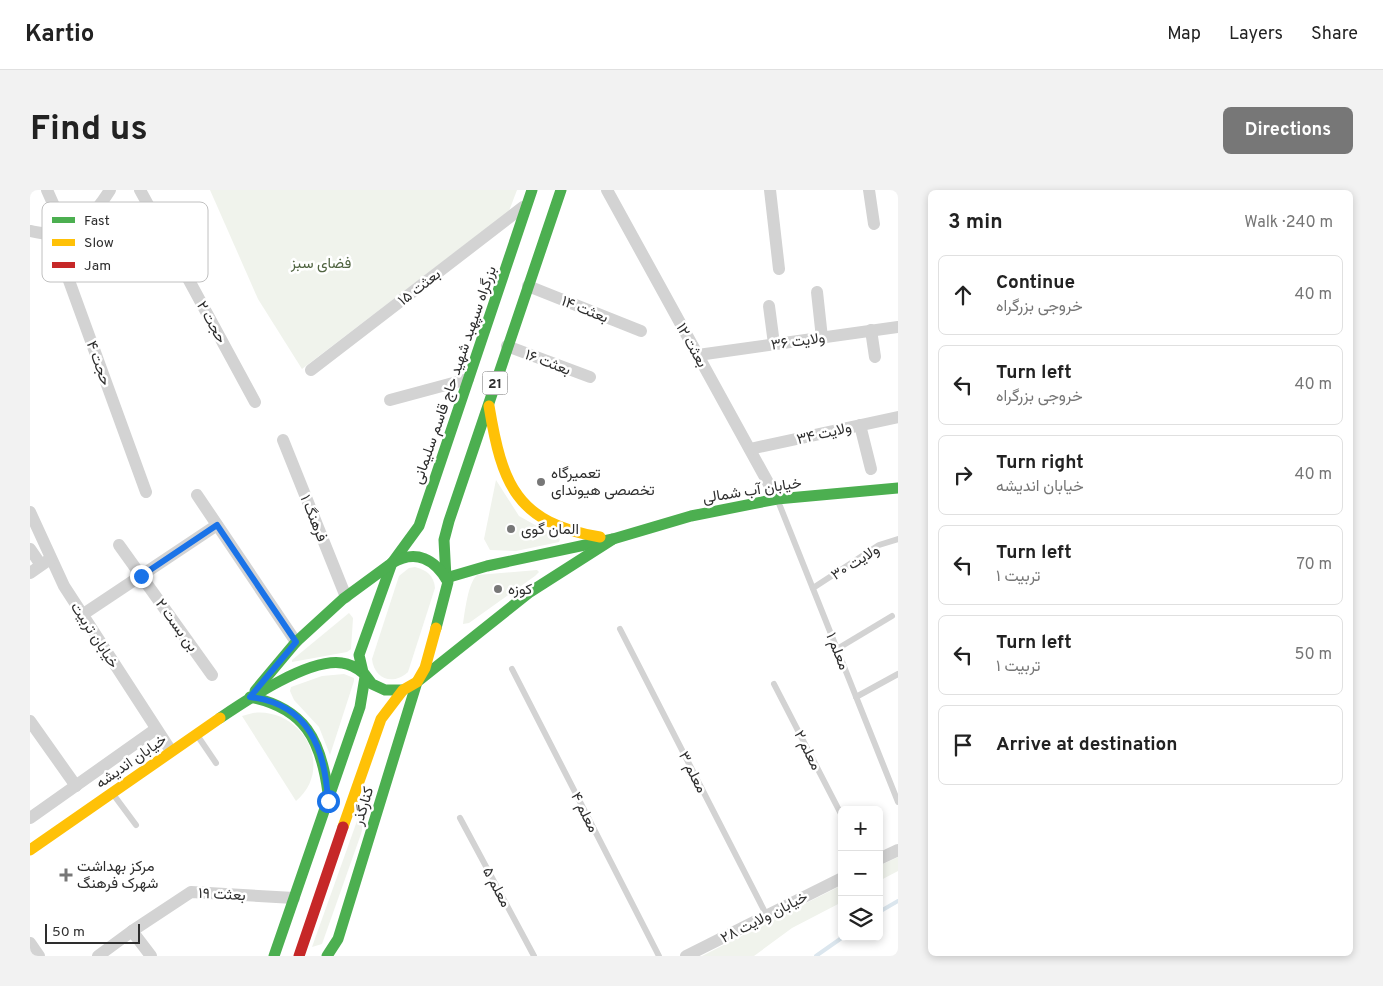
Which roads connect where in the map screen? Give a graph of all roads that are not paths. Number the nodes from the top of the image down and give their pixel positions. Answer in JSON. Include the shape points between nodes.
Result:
{"nodes":[{"id":1,"x":47,"y":190,"type":"edge"},
{"id":2,"x":110,"y":190,"type":"edge"},
{"id":3,"x":140,"y":190,"type":"edge"},
{"id":4,"x":532,"y":190,"type":"edge"},
{"id":5,"x":560,"y":190,"type":"edge"},
{"id":6,"x":607,"y":190,"type":"edge"},
{"id":7,"x":770,"y":190,"type":"edge"},
{"id":8,"x":869,"y":190,"type":"edge"},
{"id":9,"x":52,"y":202,"type":"edge"},
{"id":10,"x":101,"y":202,"type":"edge"},
{"id":11,"x":147,"y":202,"type":"edge"},
{"id":12,"x":528,"y":204,"type":"junction"},
{"id":13,"x":874,"y":224,"type":"dead end"},
{"id":14,"x":779,"y":268,"type":"dead end"},
{"id":15,"x":69,"y":282,"type":"edge"},
{"id":16,"x":190,"y":282,"type":"edge"},
{"id":17,"x":528,"y":286,"type":"junction"},
{"id":18,"x":817,"y":292,"type":"dead end"},
{"id":19,"x":770,"y":306,"type":"dead end"},
{"id":20,"x":898,"y":327,"type":"edge"},
{"id":21,"x":871,"y":330,"type":"junction"},
{"id":22,"x":641,"y":331,"type":"dead end"},
{"id":23,"x":822,"y":338,"type":"junction"},
{"id":24,"x":774,"y":344,"type":"junction"},
{"id":25,"x":507,"y":346,"type":"junction"},
{"id":26,"x":698,"y":355,"type":"junction"},
{"id":27,"x":875,"y":357,"type":"dead end"},
{"id":28,"x":311,"y":370,"type":"dead end"},
{"id":29,"x":590,"y":377,"type":"dead end"},
{"id":30,"x":468,"y":379,"type":"junction"},
{"id":31,"x":390,"y":400,"type":"dead end"},
{"id":32,"x":489,"y":401,"type":"junction"},
{"id":33,"x":255,"y":402,"type":"dead end"},
{"id":34,"x":898,"y":417,"type":"edge"},
{"id":35,"x":860,"y":425,"type":"junction"},
{"id":36,"x":283,"y":440,"type":"dead end"},
{"id":37,"x":750,"y":449,"type":"junction"},
{"id":38,"x":871,"y":469,"type":"dead end"},
{"id":39,"x":898,"y":488,"type":"edge"},
{"id":40,"x":146,"y":492,"type":"dead end"},
{"id":41,"x":197,"y":495,"type":"dead end"},
{"id":42,"x":778,"y":499,"type":"junction"},
{"id":43,"x":30,"y":512,"type":"edge"},
{"id":44,"x":217,"y":525,"type":"junction"},
{"id":45,"x":613,"y":539,"type":"junction"},
{"id":46,"x":898,"y":539,"type":"edge"},
{"id":47,"x":119,"y":545,"type":"dead end"},
{"id":48,"x":30,"y":549,"type":"edge"},
{"id":49,"x":46,"y":562,"type":"junction"},
{"id":50,"x":392,"y":563,"type":"junction"},
{"id":51,"x":30,"y":573,"type":"edge"},
{"id":52,"x":141,"y":576,"type":"junction"},
{"id":53,"x":446,"y":578,"type":"junction"},
{"id":54,"x":813,"y":588,"type":"junction"},
{"id":55,"x":346,"y":597,"type":"junction"},
{"id":56,"x":82,"y":615,"type":"junction"},
{"id":57,"x":892,"y":616,"type":"dead end"},
{"id":58,"x":620,"y":629,"type":"dead end"},
{"id":59,"x":296,"y":642,"type":"junction"},
{"id":60,"x":837,"y":649,"type":"junction"},
{"id":61,"x":512,"y":669,"type":"dead end"},
{"id":62,"x":212,"y":674,"type":"dead end"},
{"id":63,"x":898,"y":674,"type":"edge"},
{"id":64,"x":364,"y":675,"type":"junction"},
{"id":65,"x":417,"y":682,"type":"junction"},
{"id":66,"x":774,"y":684,"type":"dead end"},
{"id":67,"x":403,"y":690,"type":"junction"},
{"id":68,"x":250,"y":697,"type":"junction"},
{"id":69,"x":856,"y":697,"type":"junction"},
{"id":70,"x":30,"y":721,"type":"edge"},
{"id":71,"x":156,"y":729,"type":"junction"},
{"id":72,"x":197,"y":734,"type":"junction"},
{"id":73,"x":171,"y":751,"type":"junction"},
{"id":74,"x":216,"y":763,"type":"dead end"},
{"id":75,"x":76,"y":786,"type":"junction"},
{"id":76,"x":112,"y":792,"type":"junction"},
{"id":77,"x":328,"y":801,"type":"junction"},
{"id":78,"x":898,"y":802,"type":"edge"},
{"id":79,"x":838,"y":808,"type":"edge"},
{"id":80,"x":30,"y":818,"type":"edge"},
{"id":81,"x":460,"y":818,"type":"dead end"},
{"id":82,"x":136,"y":825,"type":"dead end"},
{"id":83,"x":30,"y":850,"type":"edge"},
{"id":84,"x":898,"y":850,"type":"edge"},
{"id":85,"x":883,"y":857,"type":"edge"},
{"id":86,"x":838,"y":880,"type":"edge"},
{"id":87,"x":294,"y":898,"type":"junction"},
{"id":88,"x":767,"y":916,"type":"junction"},
{"id":89,"x":132,"y":931,"type":"junction"},
{"id":90,"x":338,"y":939,"type":"junction"},
{"id":91,"x":30,"y":943,"type":"edge"},
{"id":92,"x":39,"y":956,"type":"edge"},
{"id":93,"x":98,"y":956,"type":"edge"},
{"id":94,"x":151,"y":956,"type":"edge"},
{"id":95,"x":274,"y":956,"type":"edge"},
{"id":96,"x":299,"y":956,"type":"edge"},
{"id":97,"x":327,"y":956,"type":"edge"},
{"id":98,"x":342,"y":956,"type":"edge"},
{"id":99,"x":534,"y":956,"type":"edge"},
{"id":100,"x":659,"y":956,"type":"edge"},
{"id":101,"x":686,"y":956,"type":"edge"}],
"edges":[{"from":1,"to":9,"type":"street"},
{"from":2,"to":10,"type":"street"},
{"from":3,"to":11,"type":"street","name":"حجت ۲"},
{"from":4,"to":12,"type":"main road","name":"بزرگراه سپهبد شهید حاج قاسم سلیمانی","number":"21"},
{"from":5,"to":17,"type":"main road","number":"21"},
{"from":6,"to":26,"type":"street","name":"بعثت ۱۲"},
{"from":7,"to":14,"type":"street"},
{"from":8,"to":13,"type":"street"},
{"from":12,"to":28,"type":"street","name":"بعثت ۱۵"},
{"from":12,"to":30,"type":"main road","name":"بزرگراه سپهبد شهید حاج قاسم سلیمانی","number":"21"},
{"from":15,"to":40,"type":"street","name":"حجت ۴"},
{"from":16,"to":33,"type":"street","name":"حجت ۲"},
{"from":17,"to":22,"type":"street","name":"بعثت ۱۴"},
{"from":17,"to":25,"type":"main road","number":"21"},
{"from":18,"to":23,"type":"street"},
{"from":19,"to":24,"type":"street"},
{"from":20,"to":21,"type":"street","name":"ولایت ۳۶"},
{"from":21,"to":23,"type":"street","name":"ولایت ۳۶"},
{"from":21,"to":27,"type":"street"},
{"from":23,"to":24,"type":"street","name":"ولایت ۳۶"},
{"from":24,"to":26,"type":"street","name":"ولایت ۳۶"},
{"from":25,"to":29,"type":"street","name":"بعثت ۱۶"},
{"from":25,"to":32,"type":"main road","number":"21"},
{"from":26,"to":37,"type":"street","name":"بعثت ۱۲"},
{"from":30,"to":31,"type":"street"},
{"from":30,"to":50,"type":"main road","name":"بزرگراه سپهبد شهید حاج قاسم سلیمانی","number":"21","via":[[418,526]]},
{"from":32,"to":45,"type":"main road","via":[[498,456],[504,473],[522,501],[533,513],[562,531]]},
{"from":32,"to":53,"type":"main road","number":"21","via":[[444,540]]},
{"from":34,"to":35,"type":"street","name":"ولایت ۳۴"},
{"from":35,"to":37,"type":"street","name":"ولایت ۳۴"},
{"from":35,"to":38,"type":"street"},
{"from":36,"to":55,"type":"street","name":"فرهنگ ۱"},
{"from":37,"to":42,"type":"street","name":"بعثت ۱۲"},
{"from":39,"to":42,"type":"main road","name":"خیابان آب شمالی"},
{"from":41,"to":44,"type":"street"},
{"from":42,"to":45,"type":"main road","name":"خیابان آب شمالی","via":[[691,516]]},
{"from":42,"to":54,"type":"lane","name":"معلم ۱"},
{"from":43,"to":49,"type":"street","name":"خیابان تربیت"},
{"from":44,"to":52,"type":"street"},
{"from":44,"to":59,"type":"street"},
{"from":45,"to":53,"type":"main road","name":"خیابان آب شمالی"},
{"from":45,"to":65,"type":"main road","name":"خیابان آب شمالی","via":[[530,592]]},
{"from":46,"to":54,"type":"lane","name":"ولایت ۳۰","via":[[879,545]]},
{"from":47,"to":52,"type":"street","name":"بن بست ۲"},
{"from":48,"to":49,"type":"street"},
{"from":49,"to":51,"type":"street"},
{"from":49,"to":56,"type":"street","name":"خیابان تربیت"},
{"from":50,"to":53,"type":"main road","via":[[404,556],[421,556],[436,563]]},
{"from":50,"to":55,"type":"main road","name":"خیابان اندیشه"},
{"from":50,"to":64,"type":"main road","number":"21","via":[[362,643],[359,655]]},
{"from":52,"to":56,"type":"street"},
{"from":52,"to":62,"type":"street","name":"بن بست ۲"},
{"from":53,"to":65,"type":"main road","number":"21","via":[[448,589],[425,668]]},
{"from":54,"to":60,"type":"lane","name":"معلم ۱"},
{"from":55,"to":59,"type":"main road","name":"خیابان اندیشه"},
{"from":56,"to":71,"type":"street","name":"خیابان تربیت"},
{"from":57,"to":60,"type":"lane"},
{"from":58,"to":88,"type":"lane","name":"معلم ۳"},
{"from":59,"to":68,"type":"main road","name":"خیابان اندیشه"},
{"from":60,"to":69,"type":"lane","name":"معلم ۱"},
{"from":61,"to":100,"type":"lane","name":"معلم ۴"},
{"from":63,"to":69,"type":"lane"},
{"from":64,"to":67,"type":"main road","name":"خیابان اندیشه","via":[[382,690]]},
{"from":64,"to":68,"type":"main road","name":"خیابان اندیشه","via":[[350,663],[324,664]]},
{"from":64,"to":77,"type":"main road","number":"21","via":[[360,707]]},
{"from":65,"to":67,"type":"main road","name":"خیابان آب شمالی"},
{"from":65,"to":90,"type":"main road","name":"کنارگذر"},
{"from":66,"to":79,"type":"lane","name":"معلم ۲"},
{"from":67,"to":96,"type":"main road","via":[[381,720]]},
{"from":68,"to":72,"type":"main road","name":"خیابان اندیشه"},
{"from":68,"to":77,"type":"main road","via":[[279,704],[308,727],[324,760]]},
{"from":69,"to":78,"type":"lane","name":"معلم ۱"},
{"from":70,"to":75,"type":"street"},
{"from":71,"to":73,"type":"street","name":"خیابان تربیت"},
{"from":71,"to":75,"type":"street"},
{"from":72,"to":73,"type":"main road","name":"خیابان اندیشه"},
{"from":72,"to":74,"type":"lane"},
{"from":73,"to":76,"type":"main road","name":"خیابان اندیشه"},
{"from":75,"to":80,"type":"street"},
{"from":76,"to":82,"type":"lane"},
{"from":76,"to":83,"type":"main road","name":"خیابان اندیشه"},
{"from":77,"to":87,"type":"main road","number":"21"},
{"from":81,"to":99,"type":"lane","name":"معلم ۵"},
{"from":84,"to":85,"type":"street"},
{"from":86,"to":88,"type":"street","name":"خیابان ولایت ۲۸"},
{"from":87,"to":89,"type":"street","name":"بعثت ۱۹","via":[[190,892]]},
{"from":87,"to":95,"type":"main road","number":"21"},
{"from":88,"to":101,"type":"street","name":"خیابان ولایت ۲۸"},
{"from":89,"to":93,"type":"street","name":"بعثت ۱۹"},
{"from":89,"to":94,"type":"street"},
{"from":90,"to":97,"type":"main road"},
{"from":90,"to":98,"type":"main road"},
{"from":91,"to":92,"type":"street"}]}
